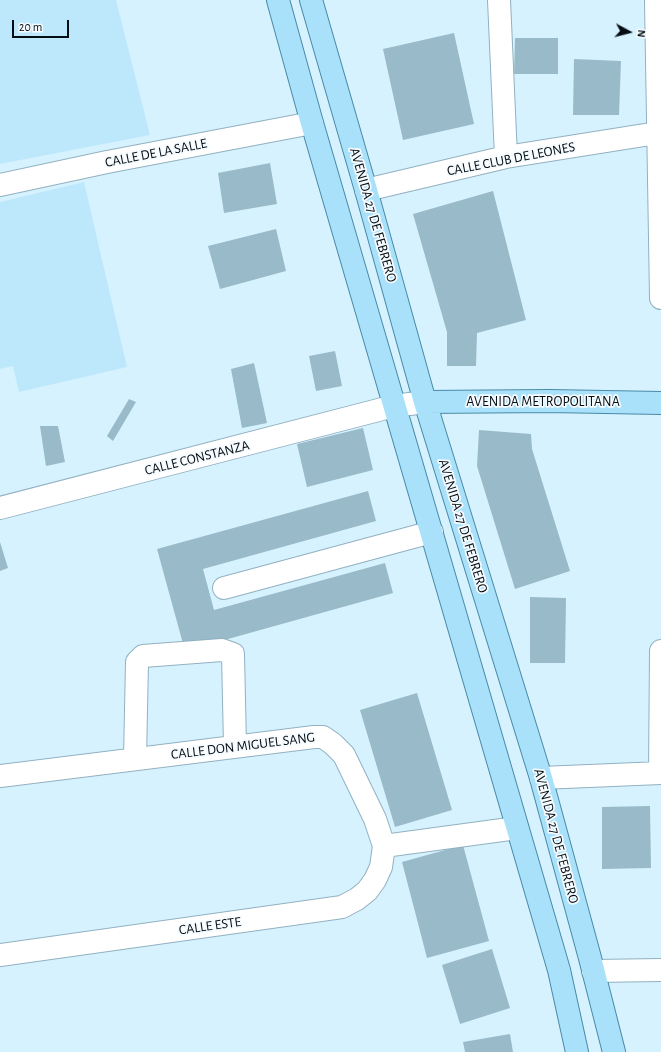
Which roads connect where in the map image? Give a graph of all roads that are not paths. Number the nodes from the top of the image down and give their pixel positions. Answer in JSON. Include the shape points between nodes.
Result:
{"nodes":[{"id":1,"x":278,"y":0,"type":"edge"},
{"id":2,"x":311,"y":0,"type":"edge"},
{"id":3,"x":499,"y":0,"type":"edge"},
{"id":4,"x":658,"y":4,"type":"edge"},
{"id":5,"x":312,"y":123,"type":"junction"},
{"id":6,"x":658,"y":133,"type":"junction"},
{"id":7,"x":506,"y":157,"type":"junction"},
{"id":8,"x":0,"y":185,"type":"edge"},
{"id":9,"x":366,"y":190,"type":"junction"},
{"id":10,"x":661,"y":298,"type":"edge"},
{"id":11,"x":425,"y":402,"type":"junction"},
{"id":12,"x":661,"y":403,"type":"edge"},
{"id":13,"x":394,"y":406,"type":"junction"},
{"id":14,"x":0,"y":508,"type":"edge"},
{"id":15,"x":432,"y":532,"type":"junction"},
{"id":16,"x":224,"y":588,"type":"dead end"},
{"id":17,"x":661,"y":651,"type":"edge"},
{"id":18,"x":235,"y":746,"type":"junction"},
{"id":19,"x":135,"y":759,"type":"junction"},
{"id":20,"x":660,"y":773,"type":"edge"},
{"id":21,"x":0,"y":776,"type":"edge"},
{"id":22,"x":541,"y":778,"type":"junction"},
{"id":23,"x":518,"y":828,"type":"junction"},
{"id":24,"x":384,"y":846,"type":"junction"},
{"id":25,"x":0,"y":955,"type":"edge"},
{"id":26,"x":661,"y":970,"type":"edge"},
{"id":27,"x":594,"y":971,"type":"junction"},
{"id":28,"x":578,"y":1052,"type":"edge"},
{"id":29,"x":614,"y":1052,"type":"edge"}],
"edges":[{"from":1,"to":5,"type":"main road"},
{"from":2,"to":9,"type":"main road","name":"AVENIDA 27 DE FEBRERO"},
{"from":3,"to":7,"type":"street"},
{"from":4,"to":6,"type":"street"},
{"from":5,"to":8,"type":"street","name":"CALLE DE LA SALLE"},
{"from":5,"to":13,"type":"main road"},
{"from":6,"to":7,"type":"street","name":"CALLE CLUB DE LEONES"},
{"from":6,"to":10,"type":"street"},
{"from":7,"to":9,"type":"street","name":"CALLE CLUB DE LEONES"},
{"from":9,"to":11,"type":"main road","name":"AVENIDA 27 DE FEBRERO"},
{"from":11,"to":12,"type":"main road","name":"AVENIDA METROPOLITANA"},
{"from":11,"to":13,"type":"street","name":"CALLE CONSTANZA"},
{"from":11,"to":22,"type":"main road","name":"AVENIDA 27 DE FEBRERO"},
{"from":13,"to":14,"type":"street","name":"CALLE CONSTANZA"},
{"from":13,"to":15,"type":"main road"},
{"from":15,"to":16,"type":"street"},
{"from":15,"to":23,"type":"main road"},
{"from":17,"to":20,"type":"street"},
{"from":18,"to":19,"type":"street","name":"CALLE DON MIGUEL SANG"},
{"from":18,"to":19,"type":"street","via":[[233,654],[222,650],[143,656],[137,662]]},
{"from":18,"to":24,"type":"street","name":"CALLE DON MIGUEL SANG","via":[[323,737],[344,755],[375,819]]},
{"from":19,"to":21,"type":"street","name":"CALLE DON MIGUEL SANG"},
{"from":20,"to":22,"type":"street"},
{"from":22,"to":27,"type":"main road","name":"AVENIDA 27 DE FEBRERO"},
{"from":23,"to":24,"type":"street"},
{"from":23,"to":28,"type":"main road"},
{"from":24,"to":25,"type":"street","name":"CALLE ESTE","via":[[381,867],[375,880],[357,900],[342,907]]},
{"from":26,"to":27,"type":"street"},
{"from":27,"to":29,"type":"main road","name":"AVENIDA 27 DE FEBRERO"}]}
